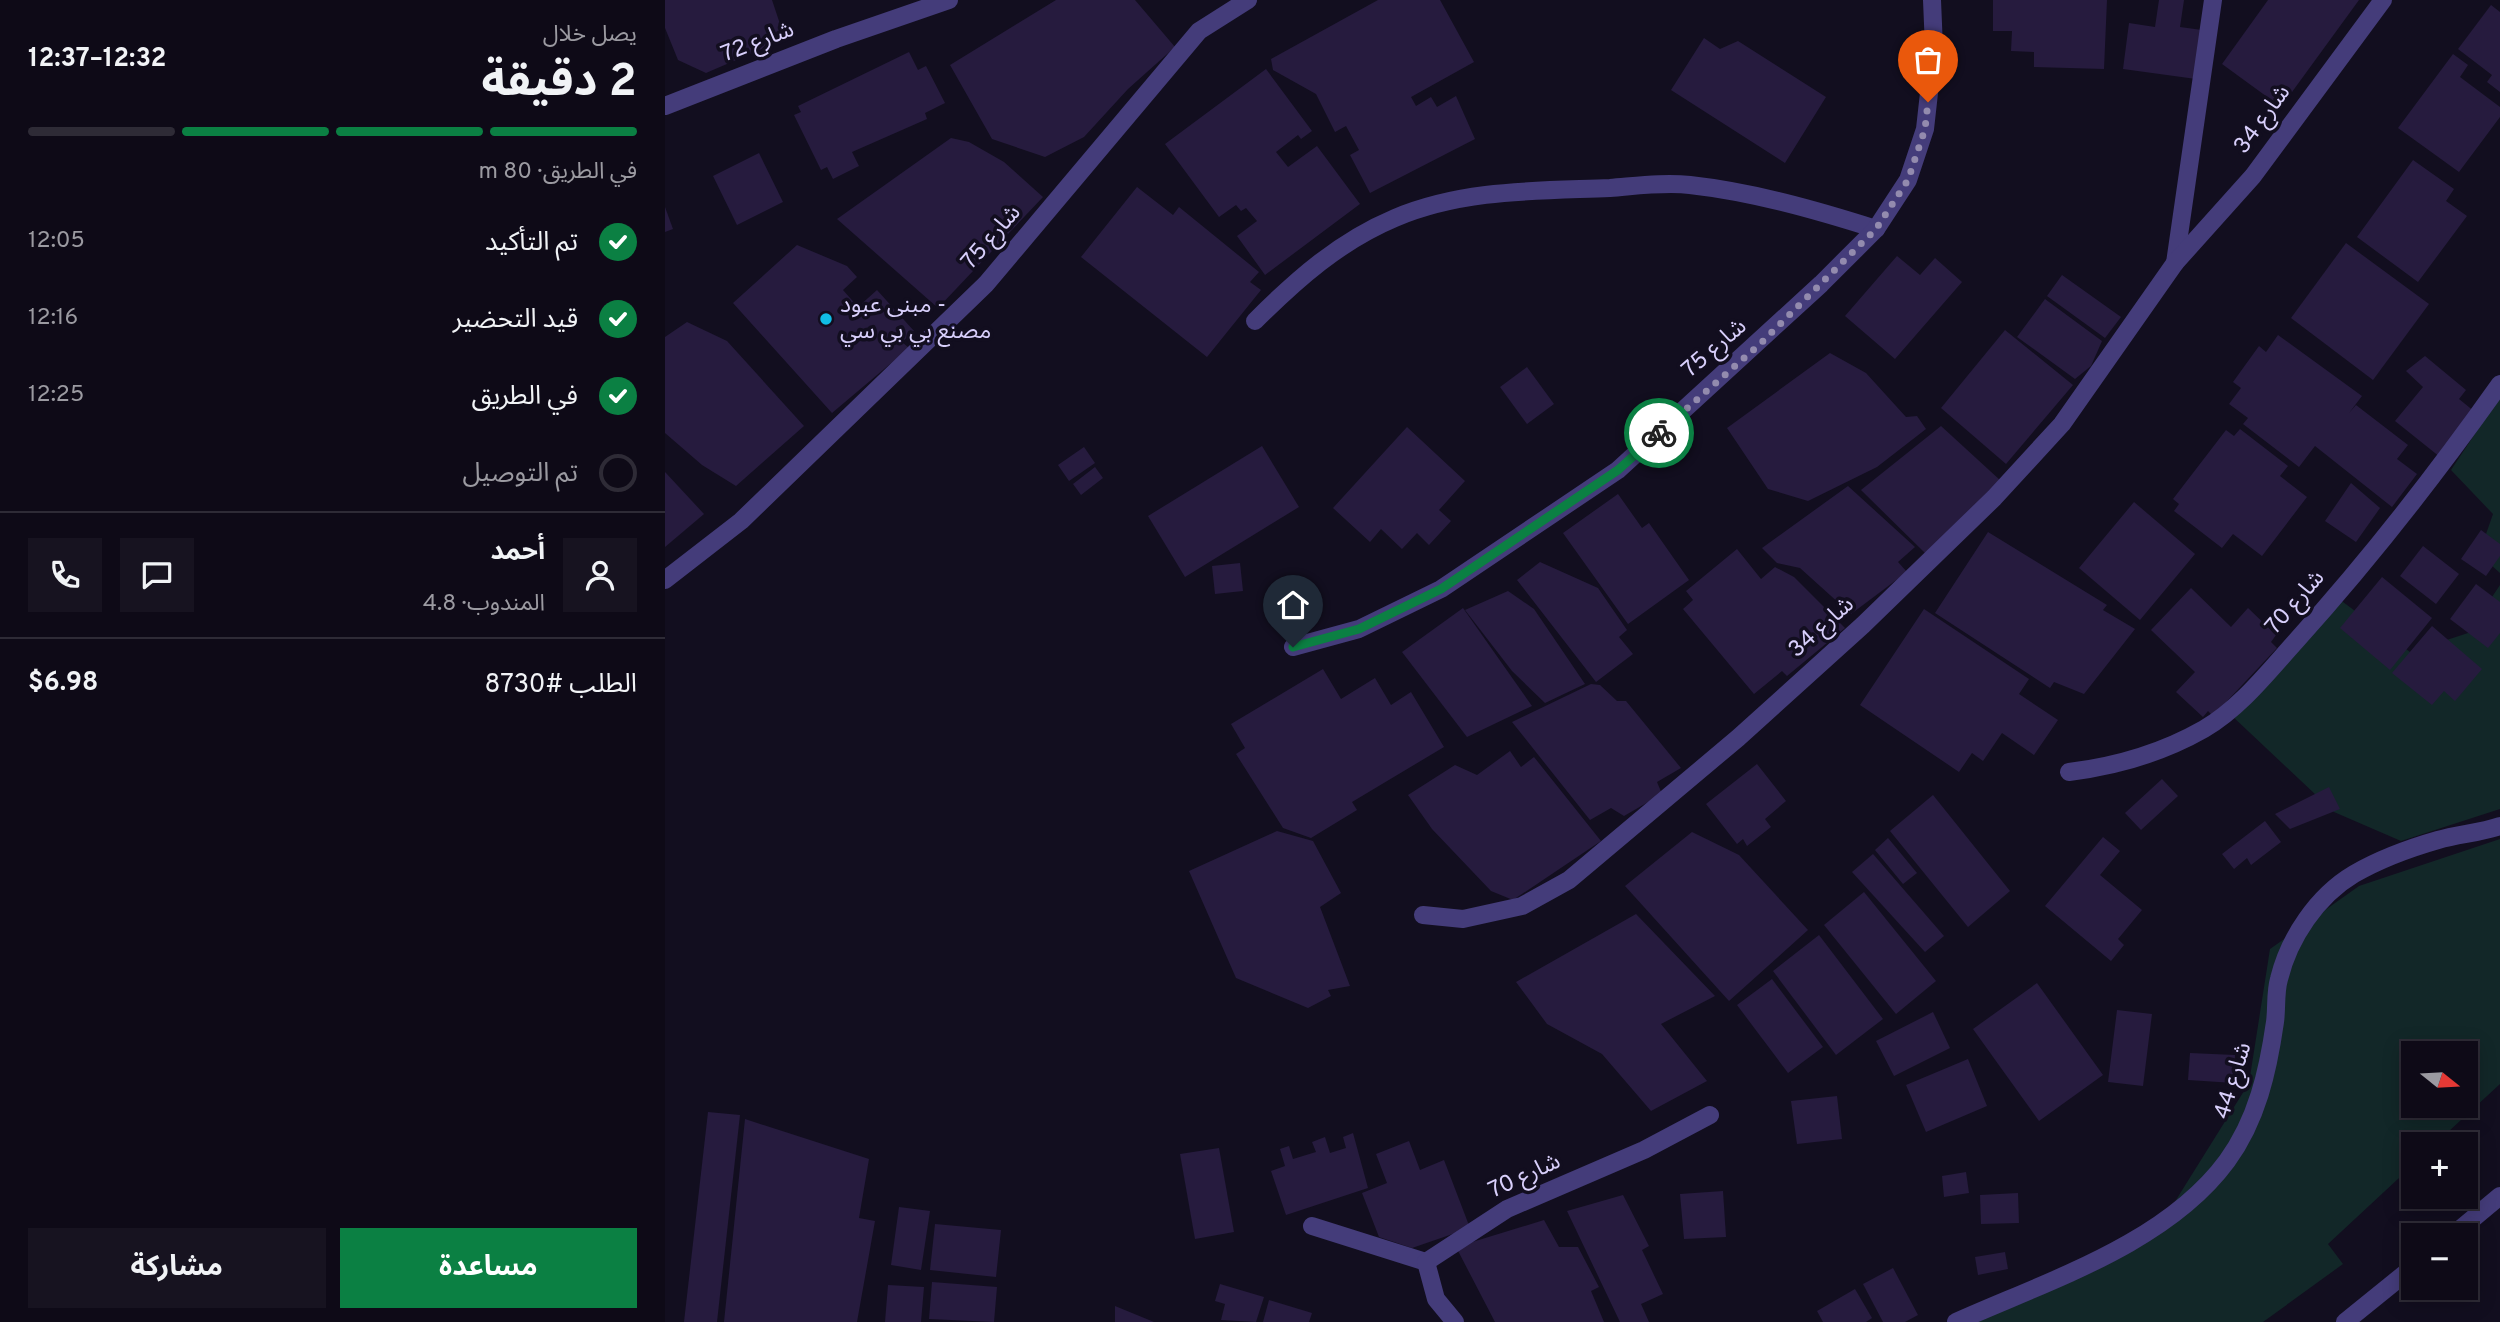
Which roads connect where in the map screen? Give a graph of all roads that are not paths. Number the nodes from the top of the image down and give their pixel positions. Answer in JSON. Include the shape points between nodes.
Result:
{"nodes":[{"id":1,"x":949,"y":0,"type":"edge"},
{"id":2,"x":1248,"y":0,"type":"edge"},
{"id":3,"x":1932,"y":0,"type":"edge"},
{"id":4,"x":2213,"y":0,"type":"edge"},
{"id":5,"x":2383,"y":0,"type":"edge"},
{"id":6,"x":665,"y":106,"type":"edge"},
{"id":7,"x":1876,"y":229,"type":"junction"},
{"id":8,"x":2175,"y":263,"type":"junction"},
{"id":9,"x":1255,"y":321,"type":"dead end"},
{"id":10,"x":2500,"y":384,"type":"edge"},
{"id":11,"x":665,"y":580,"type":"edge"},
{"id":12,"x":1293,"y":647,"type":"dead end"},
{"id":13,"x":2069,"y":772,"type":"dead end"},
{"id":14,"x":2500,"y":826,"type":"edge"},
{"id":15,"x":1423,"y":915,"type":"dead end"},
{"id":16,"x":1710,"y":1115,"type":"dead end"},
{"id":17,"x":2500,"y":1196,"type":"edge"},
{"id":18,"x":2468,"y":1223,"type":"edge"},
{"id":19,"x":1312,"y":1226,"type":"dead end"},
{"id":20,"x":1426,"y":1262,"type":"junction"},
{"id":21,"x":2401,"y":1277,"type":"edge"},
{"id":22,"x":1455,"y":1322,"type":"edge"},
{"id":23,"x":1957,"y":1322,"type":"edge"},
{"id":24,"x":2345,"y":1322,"type":"edge"}],
"edges":[{"from":1,"to":6,"type":"street","name":"شارع 72"},
{"from":2,"to":11,"type":"street","name":"شارع 75","via":[[1199,32],[986,284],[741,521]]},
{"from":3,"to":7,"type":"street","name":"شارع 75","via":[[1934,48],[1925,129],[1908,180]]},
{"from":4,"to":8,"type":"street","name":"شارع 34"},
{"from":5,"to":8,"type":"street","name":"شارع 34","via":[[2253,176]]},
{"from":7,"to":9,"type":"street","via":[[1814,210],[1688,184],[1455,198],[1395,218],[1340,246]]},
{"from":7,"to":12,"type":"street","name":"شارع 75","via":[[1760,344],[1618,470],[1441,589],[1359,629]]},
{"from":8,"to":15,"type":"street","name":"شارع 34","via":[[2062,424],[2028,461],[1863,625],[1738,738],[1569,880],[1522,906],[1463,919]]},
{"from":10,"to":13,"type":"street","name":"شارع 70","via":[[2450,455],[2250,692],[2206,727],[2164,749],[2110,767]]},
{"from":14,"to":23,"type":"street","name":"شارع 44","via":[[2390,856],[2328,894],[2307,918],[2278,980],[2265,1077],[2250,1123],[2227,1162],[2161,1224]]},
{"from":16,"to":20,"type":"street","name":"شارع 70","via":[[1643,1150],[1507,1209]]},
{"from":17,"to":18,"type":"street"},
{"from":19,"to":20,"type":"street"},
{"from":20,"to":22,"type":"street","via":[[1436,1299]]},
{"from":21,"to":24,"type":"street"}]}
